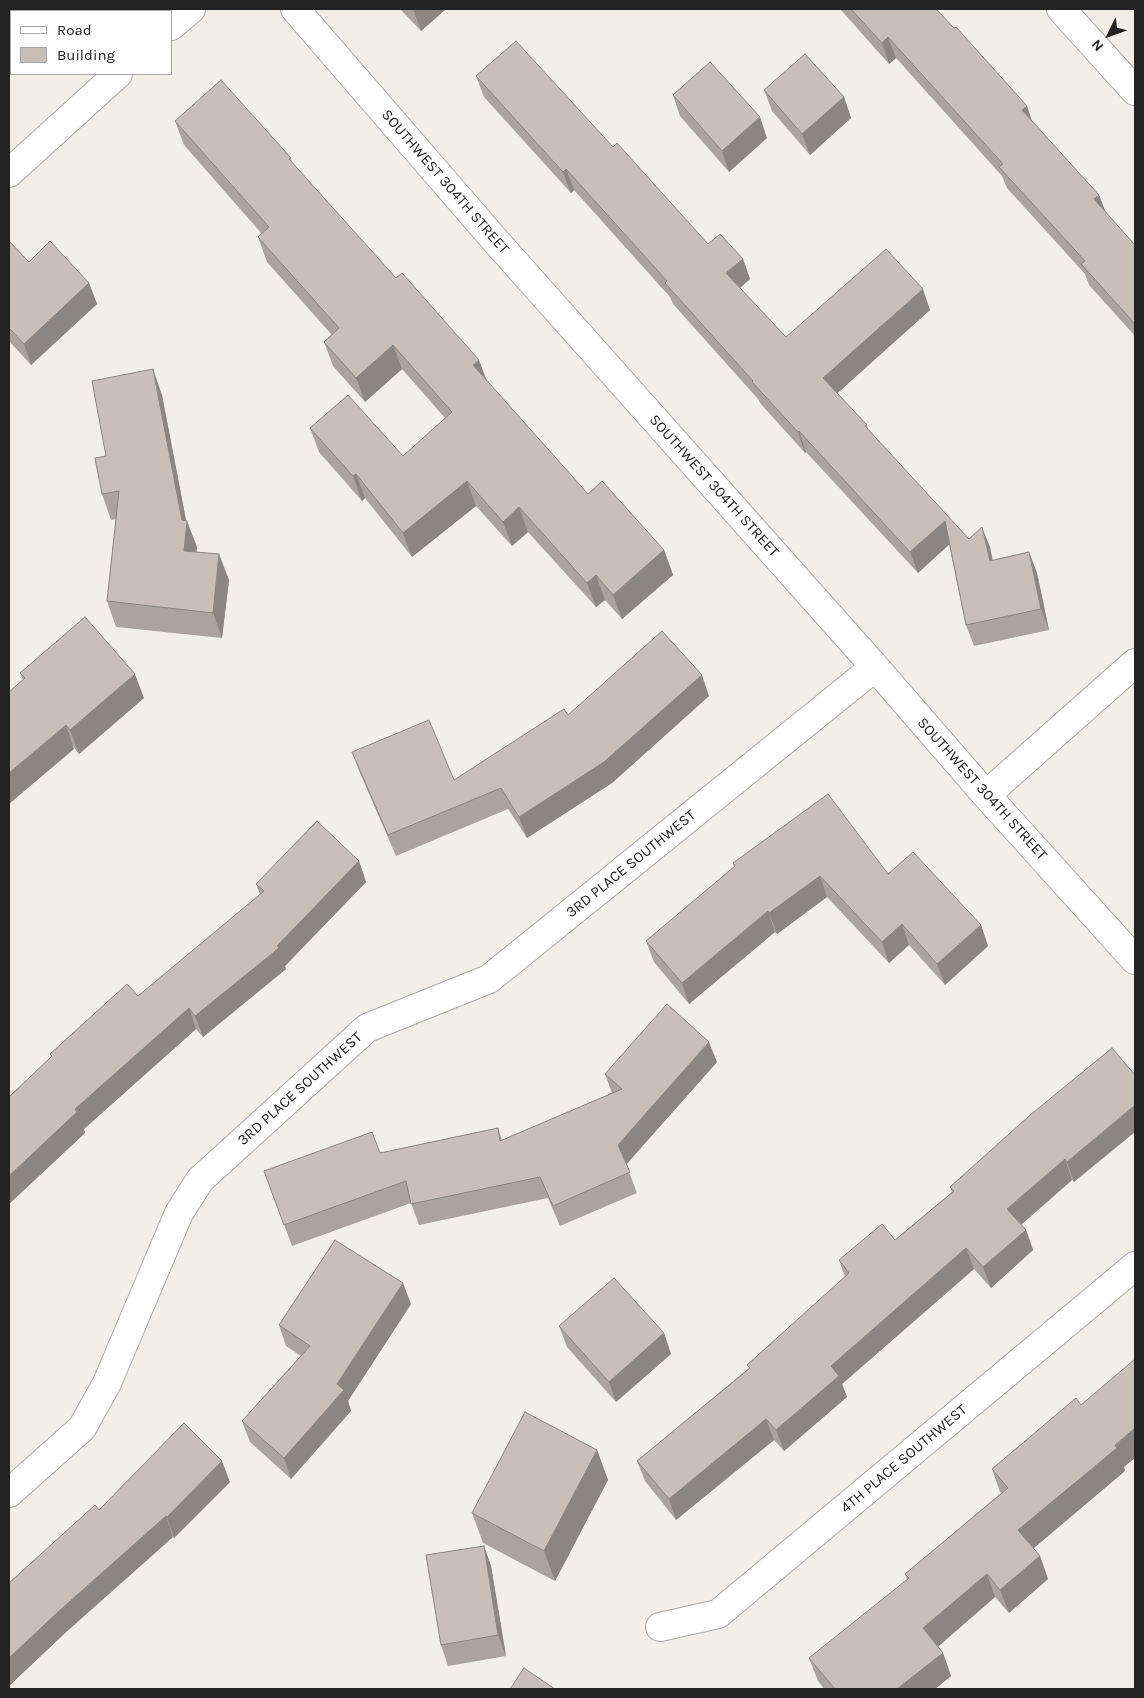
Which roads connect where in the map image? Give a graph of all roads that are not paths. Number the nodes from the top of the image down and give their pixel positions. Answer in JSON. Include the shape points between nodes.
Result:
{"nodes":[{"id":1,"x":190,"y":9,"type":"edge"},
{"id":2,"x":295,"y":9,"type":"edge"},
{"id":3,"x":1061,"y":9,"type":"edge"},
{"id":4,"x":172,"y":25,"type":"edge"},
{"id":5,"x":117,"y":75,"type":"edge"},
{"id":6,"x":1135,"y":91,"type":"edge"},
{"id":7,"x":9,"y":173,"type":"edge"},
{"id":8,"x":1135,"y":663,"type":"edge"},
{"id":9,"x":875,"y":667,"type":"junction"},
{"id":10,"x":986,"y":795,"type":"junction"},
{"id":11,"x":1135,"y":960,"type":"edge"},
{"id":12,"x":1135,"y":1266,"type":"edge"},
{"id":13,"x":9,"y":1492,"type":"edge"},
{"id":14,"x":660,"y":1627,"type":"dead end"}],
"edges":[{"from":1,"to":4,"type":"street"},
{"from":2,"to":9,"type":"street","name":"SOUTHWEST 304TH STREET","via":[[494,239]]},
{"from":3,"to":6,"type":"street"},
{"from":5,"to":7,"type":"street"},
{"from":8,"to":10,"type":"street"},
{"from":9,"to":10,"type":"street","name":"SOUTHWEST 304TH STREET"},
{"from":9,"to":13,"type":"street","name":"3RD PLACE SOUTHWEST","via":[[489,979],[367,1028],[200,1180],[179,1213],[107,1383],[82,1428]]},
{"from":10,"to":11,"type":"street","name":"SOUTHWEST 304TH STREET"},
{"from":12,"to":14,"type":"street","name":"4TH PLACE SOUTHWEST","via":[[718,1614]]}]}
